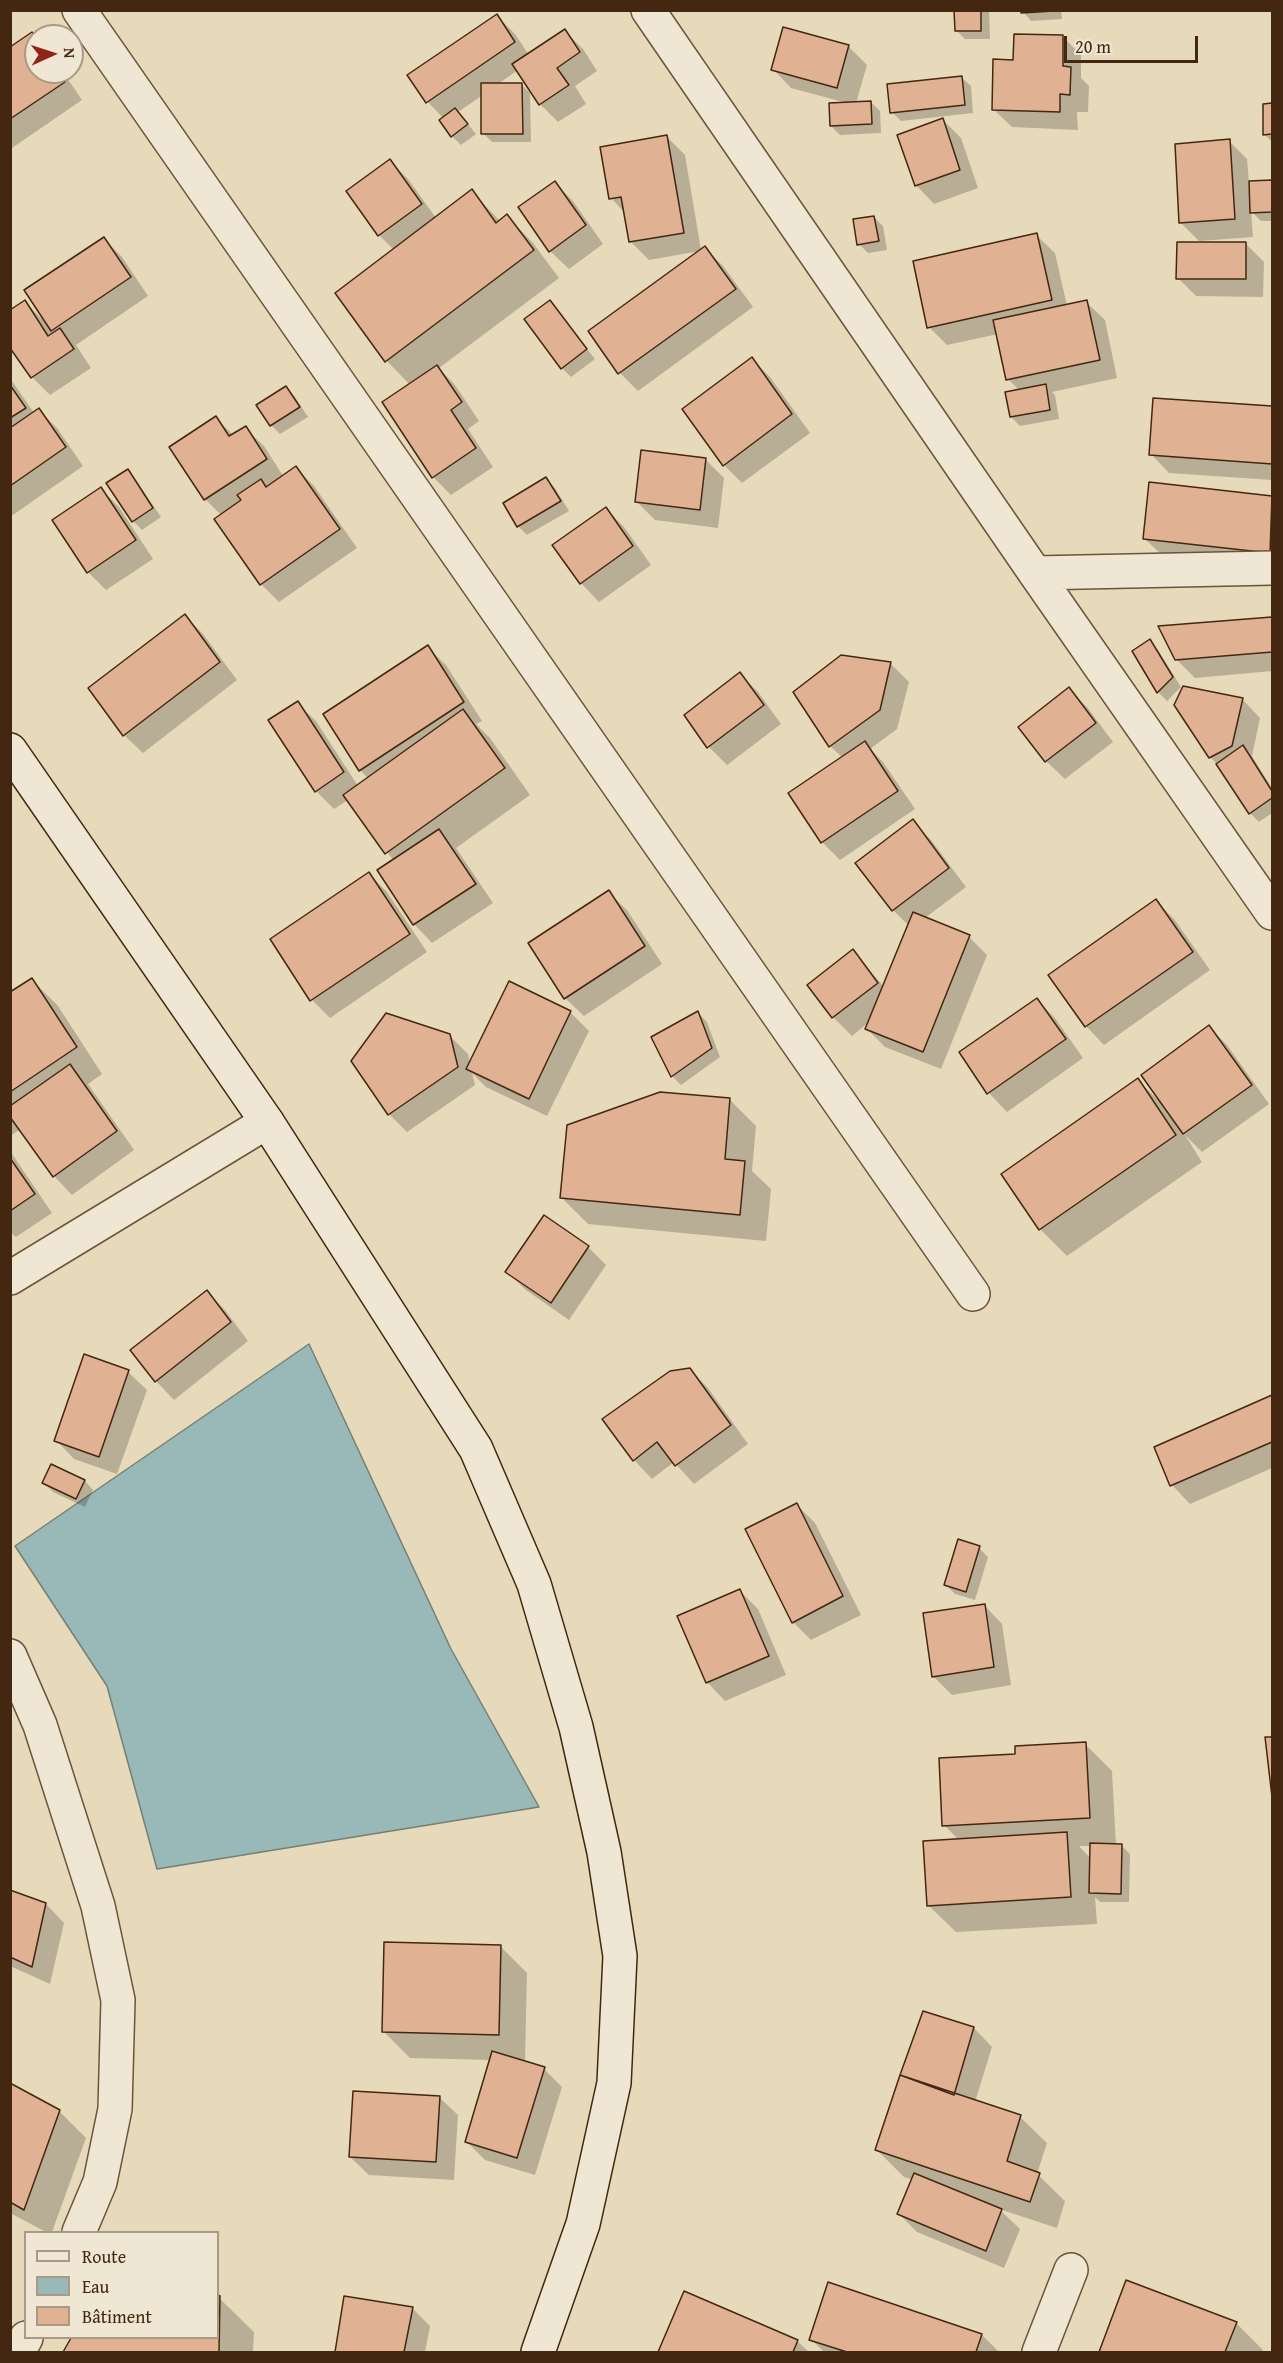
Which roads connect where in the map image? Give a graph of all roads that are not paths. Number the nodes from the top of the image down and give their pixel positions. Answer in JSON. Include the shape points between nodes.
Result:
{"nodes":[{"id":1,"x":79,"y":10,"type":"edge"},
{"id":2,"x":648,"y":10,"type":"edge"},
{"id":3,"x":1272,"y":568,"type":"edge"},
{"id":4,"x":1035,"y":573,"type":"junction"},
{"id":5,"x":10,"y":750,"type":"edge"},
{"id":6,"x":1272,"y":913,"type":"edge"},
{"id":7,"x":267,"y":1122,"type":"junction"},
{"id":8,"x":10,"y":1278,"type":"edge"},
{"id":9,"x":973,"y":1294,"type":"dead end"},
{"id":10,"x":10,"y":1656,"type":"edge"},
{"id":11,"x":79,"y":2231,"type":"edge"},
{"id":12,"x":1071,"y":2270,"type":"dead end"},
{"id":13,"x":538,"y":2352,"type":"edge"},
{"id":14,"x":1039,"y":2352,"type":"edge"}],
"edges":[{"from":1,"to":9,"type":"street"},
{"from":2,"to":4,"type":"street"},
{"from":3,"to":4,"type":"street"},
{"from":4,"to":6,"type":"street"},
{"from":5,"to":7,"type":"street"},
{"from":7,"to":8,"type":"street"},
{"from":7,"to":13,"type":"street","via":[[476,1449],[534,1584],[576,1727],[604,1852],[620,1956],[614,2083],[583,2224]]},
{"from":10,"to":11,"type":"street","via":[[40,1725],[98,1905],[118,2000],[115,2109],[100,2182]]},
{"from":12,"to":14,"type":"street"}]}
